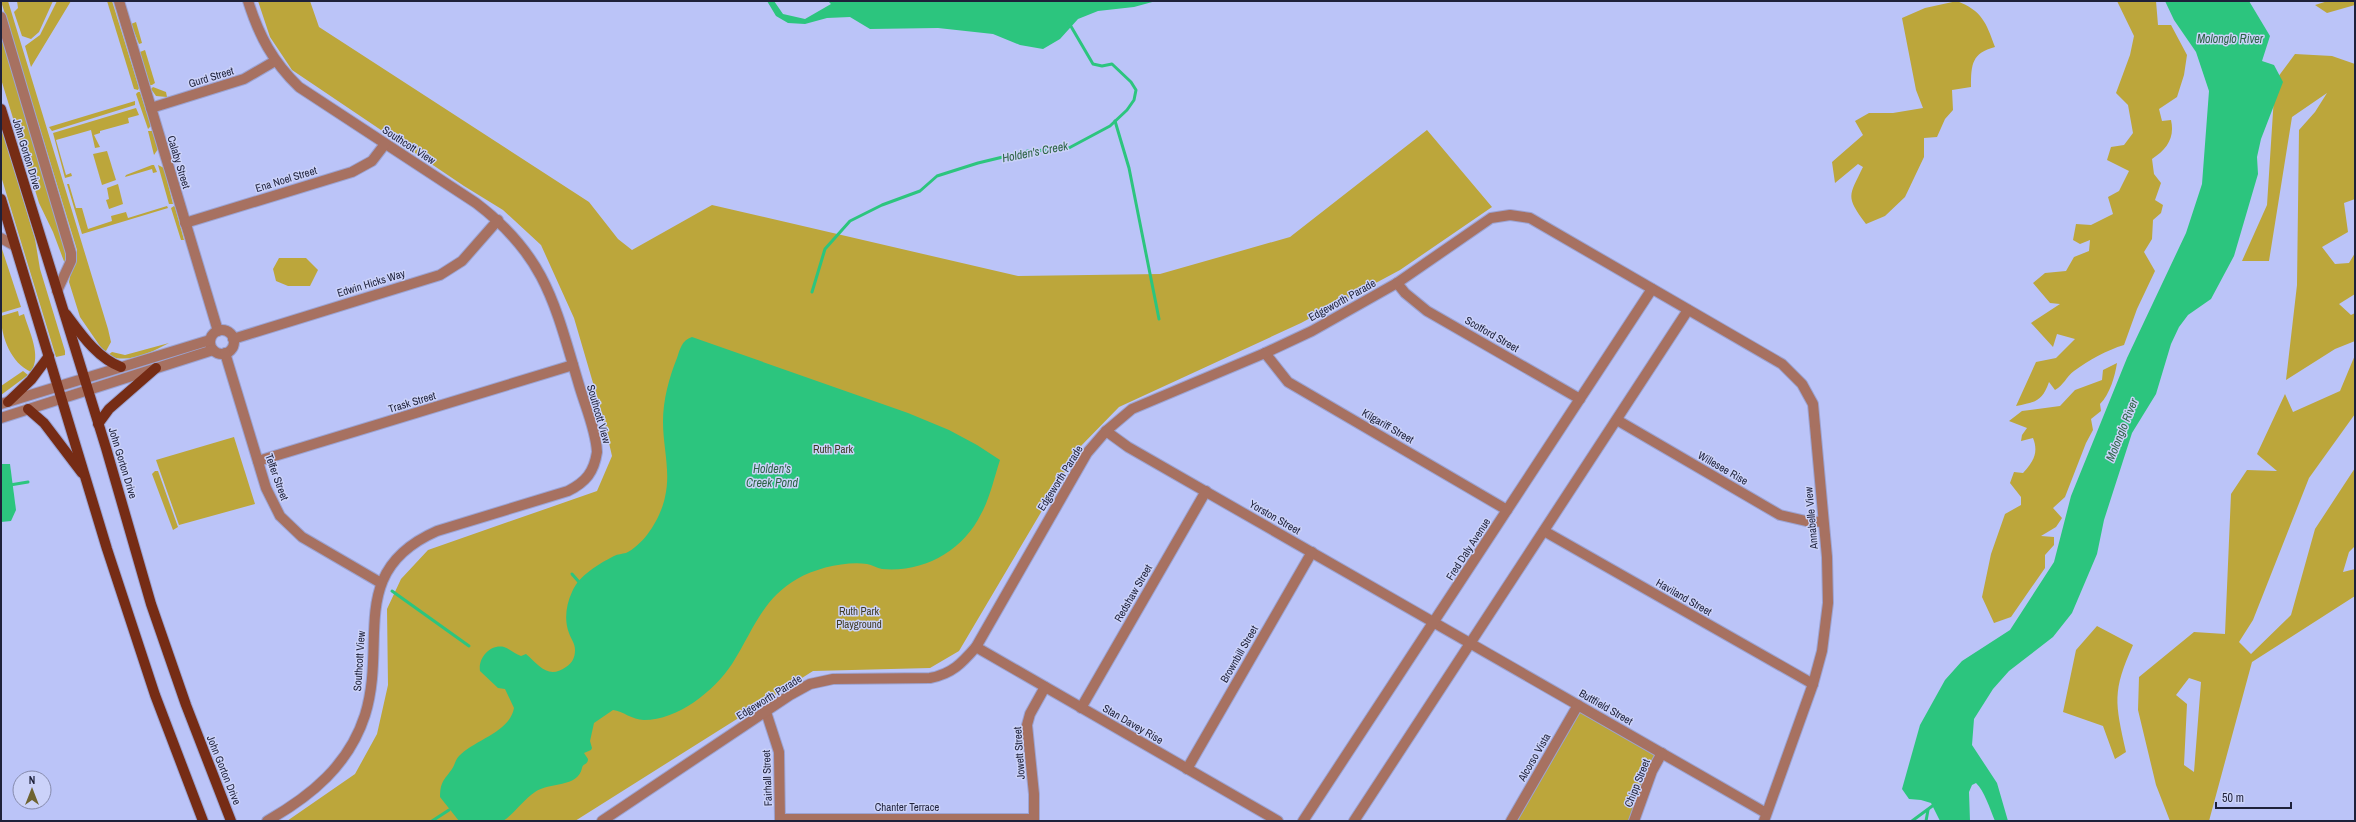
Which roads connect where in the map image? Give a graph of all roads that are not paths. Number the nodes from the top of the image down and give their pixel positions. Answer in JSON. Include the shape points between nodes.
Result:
{"nodes":[{"id":1,"x":119,"y":1,"type":"edge"},
{"id":2,"x":248,"y":1,"type":"edge"},
{"id":3,"x":1,"y":17,"type":"edge"},
{"id":4,"x":275,"y":61,"type":"junction"},
{"id":5,"x":151,"y":108,"type":"junction"},
{"id":6,"x":1,"y":110,"type":"edge"},
{"id":7,"x":385,"y":144,"type":"junction"},
{"id":8,"x":1,"y":199,"type":"edge"},
{"id":9,"x":498,"y":220,"type":"junction"},
{"id":10,"x":185,"y":223,"type":"junction"},
{"id":11,"x":1,"y":238,"type":"edge"},
{"id":12,"x":15,"y":246,"type":"junction"},
{"id":13,"x":1397,"y":283,"type":"junction"},
{"id":14,"x":1652,"y":290,"type":"junction"},
{"id":15,"x":56,"y":291,"type":"junction"},
{"id":16,"x":62,"y":307,"type":"junction"},
{"id":17,"x":1688,"y":310,"type":"junction"},
{"id":18,"x":218,"y":331,"type":"junction"},
{"id":19,"x":233,"y":338,"type":"junction"},
{"id":20,"x":210,"y":340,"type":"junction"},
{"id":21,"x":213,"y":350,"type":"junction"},
{"id":22,"x":225,"y":353,"type":"junction"},
{"id":23,"x":1265,"y":353,"type":"junction"},
{"id":24,"x":49,"y":356,"type":"junction"},
{"id":25,"x":573,"y":365,"type":"junction"},
{"id":26,"x":121,"y":367,"type":"junction"},
{"id":27,"x":156,"y":368,"type":"junction"},
{"id":28,"x":84,"y":378,"type":"junction"},
{"id":29,"x":58,"y":386,"type":"junction"},
{"id":30,"x":88,"y":390,"type":"junction"},
{"id":31,"x":62,"y":398,"type":"junction"},
{"id":32,"x":1580,"y":399,"type":"junction"},
{"id":33,"x":5,"y":403,"type":"edge"},
{"id":34,"x":28,"y":409,"type":"junction"},
{"id":35,"x":1,"y":418,"type":"edge"},
{"id":36,"x":1617,"y":420,"type":"junction"},
{"id":37,"x":98,"y":424,"type":"junction"},
{"id":38,"x":1106,"y":431,"type":"junction"},
{"id":39,"x":258,"y":461,"type":"junction"},
{"id":40,"x":86,"y":478,"type":"junction"},
{"id":41,"x":1206,"y":491,"type":"junction"},
{"id":42,"x":1507,"y":510,"type":"junction"},
{"id":43,"x":1823,"y":522,"type":"junction"},
{"id":44,"x":1544,"y":531,"type":"junction"},
{"id":45,"x":1312,"y":552,"type":"junction"},
{"id":46,"x":380,"y":583,"type":"junction"},
{"id":47,"x":1434,"y":622,"type":"junction"},
{"id":48,"x":1470,"y":643,"type":"junction"},
{"id":49,"x":976,"y":647,"type":"junction"},
{"id":50,"x":1813,"y":684,"type":"junction"},
{"id":51,"x":1045,"y":687,"type":"junction"},
{"id":52,"x":1578,"y":705,"type":"junction"},
{"id":53,"x":1082,"y":708,"type":"junction"},
{"id":54,"x":766,"y":712,"type":"junction"},
{"id":55,"x":1662,"y":754,"type":"junction"},
{"id":56,"x":1187,"y":769,"type":"junction"},
{"id":57,"x":1765,"y":817,"type":"edge"},
{"id":58,"x":780,"y":820,"type":"edge"},
{"id":59,"x":1034,"y":820,"type":"edge"},
{"id":60,"x":203,"y":821,"type":"edge"},
{"id":61,"x":232,"y":821,"type":"edge"},
{"id":62,"x":267,"y":821,"type":"edge"},
{"id":63,"x":602,"y":821,"type":"edge"},
{"id":64,"x":1278,"y":821,"type":"edge"},
{"id":65,"x":1303,"y":821,"type":"edge"},
{"id":66,"x":1354,"y":821,"type":"edge"},
{"id":67,"x":1511,"y":821,"type":"edge"},
{"id":68,"x":1634,"y":821,"type":"edge"}],
"edges":[{"from":1,"to":5,"type":"street","name":"Calaby Street"},
{"from":2,"to":4,"type":"street","name":"Southcott View","via":[[259,33]]},
{"from":3,"to":15,"type":"street","via":[[72,253],[71,262]]},
{"from":4,"to":5,"type":"street","name":"Gurd Street","via":[[244,79]]},
{"from":4,"to":7,"type":"street","name":"Southcott View","via":[[281,71],[299,87]]},
{"from":5,"to":10,"type":"street","name":"Calaby Street"},
{"from":6,"to":15,"type":"main road","name":"John Gorton Drive"},
{"from":7,"to":9,"type":"street","name":"Southcott View"},
{"from":7,"to":10,"type":"street","name":"Ena Noel Street","via":[[372,161],[352,172]]},
{"from":8,"to":12,"type":"main road"},
{"from":9,"to":19,"type":"street","name":"Edwin Hicks Way","via":[[462,261],[440,275]]},
{"from":9,"to":25,"type":"street","name":"Southcott View","via":[[522,245],[546,284]]},
{"from":10,"to":18,"type":"street","name":"Calaby Street"},
{"from":11,"to":12,"type":"street"},
{"from":12,"to":24,"type":"main road"},
{"from":13,"to":14,"type":"street","name":"Edgeworth Parade","via":[[1476,227],[1491,218],[1510,215],[1530,218]]},
{"from":13,"to":23,"type":"street","name":"Edgeworth Parade","via":[[1312,331]]},
{"from":13,"to":32,"type":"street","name":"Scotford Street","via":[[1404,293],[1427,310]]},
{"from":14,"to":17,"type":"street","name":"Annabelle View"},
{"from":14,"to":32,"type":"street","name":"Fred Daly Avenue"},
{"from":15,"to":16,"type":"main road","name":"John Gorton Drive"},
{"from":16,"to":26,"type":"main road","via":[[87,342],[109,363]]},
{"from":16,"to":28,"type":"main road","name":"John Gorton Drive"},
{"from":17,"to":36,"type":"street"},
{"from":17,"to":43,"type":"street","name":"Annabelle View","via":[[1782,364],[1802,384],[1813,404]]},
{"from":18,"to":19,"type":"street","via":[[226,331]]},
{"from":18,"to":20,"type":"street"},
{"from":19,"to":22,"type":"street","via":[[233,346]]},
{"from":20,"to":21,"type":"street"},
{"from":20,"to":26,"type":"street"},
{"from":21,"to":22,"type":"street"},
{"from":21,"to":27,"type":"street"},
{"from":22,"to":39,"type":"street","name":"Telfer Street"},
{"from":23,"to":38,"type":"street","name":"Edgeworth Parade","via":[[1132,409]]},
{"from":23,"to":42,"type":"street","name":"Kilgariff Street","via":[[1288,382]]},
{"from":24,"to":29,"type":"main road"},
{"from":24,"to":33,"type":"main road","via":[[31,380]]},
{"from":25,"to":39,"type":"street","name":"Trask Street"},
{"from":25,"to":46,"type":"street","name":"Southcott View","via":[[597,446],[595,465],[589,476],[580,486],[568,491],[437,531],[419,539],[396,558]]},
{"from":26,"to":28,"type":"street"},
{"from":27,"to":30,"type":"street"},
{"from":27,"to":37,"type":"main road","via":[[108,409]]},
{"from":28,"to":29,"type":"street"},
{"from":28,"to":30,"type":"main road","name":"John Gorton Drive"},
{"from":29,"to":31,"type":"main road"},
{"from":29,"to":33,"type":"street"},
{"from":30,"to":31,"type":"street"},
{"from":30,"to":37,"type":"main road","name":"John Gorton Drive"},
{"from":31,"to":34,"type":"street"},
{"from":31,"to":40,"type":"main road"},
{"from":32,"to":42,"type":"street","name":"Fred Daly Avenue"},
{"from":34,"to":35,"type":"street"},
{"from":34,"to":40,"type":"main road","via":[[44,424]]},
{"from":36,"to":43,"type":"street","name":"Willesee Rise","via":[[1780,515]]},
{"from":36,"to":44,"type":"street"},
{"from":37,"to":61,"type":"main road","name":"John Gorton Drive","via":[[151,604],[186,705]]},
{"from":38,"to":41,"type":"street","name":"Yorston Street","via":[[1122,443]]},
{"from":38,"to":49,"type":"street","name":"Edgeworth Parade","via":[[1087,453]]},
{"from":39,"to":46,"type":"street","name":"Telfer Street","via":[[274,507],[294,530]]},
{"from":40,"to":60,"type":"main road","via":[[155,695]]},
{"from":41,"to":45,"type":"street","name":"Yorston Street"},
{"from":41,"to":53,"type":"street","name":"Redshaw Street"},
{"from":42,"to":47,"type":"street","name":"Fred Daly Avenue"},
{"from":43,"to":50,"type":"street","name":"Annabelle View","via":[[1828,603],[1822,651]]},
{"from":44,"to":48,"type":"street"},
{"from":44,"to":50,"type":"street","name":"Haviland Street"},
{"from":45,"to":47,"type":"street","name":"Yorston Street"},
{"from":45,"to":56,"type":"street","name":"Brownbill Street"},
{"from":46,"to":62,"type":"street","name":"Southcott View","via":[[375,606],[370,691],[365,715],[354,740],[332,774],[312,792]]},
{"from":47,"to":48,"type":"street","name":"Buttfield Street"},
{"from":47,"to":65,"type":"street","name":"Fred Daly Avenue"},
{"from":48,"to":52,"type":"street","name":"Buttfield Street"},
{"from":48,"to":66,"type":"street"},
{"from":49,"to":51,"type":"street","name":"Stan Davey Rise"},
{"from":49,"to":54,"type":"street","name":"Edgeworth Parade","via":[[962,664],[944,676],[915,680],[823,681],[810,684]]},
{"from":50,"to":57,"type":"street","name":"Annabelle View"},
{"from":51,"to":53,"type":"street","name":"Stan Davey Rise"},
{"from":51,"to":59,"type":"street","name":"Jowett Street","via":[[1027,725]]},
{"from":52,"to":55,"type":"street","name":"Buttfield Street"},
{"from":52,"to":67,"type":"street","name":"Alcorso Vista"},
{"from":53,"to":56,"type":"street","name":"Stan Davey Rise"},
{"from":54,"to":58,"type":"street","name":"Fairhall Street","via":[[779,752]]},
{"from":54,"to":63,"type":"street","name":"Edgeworth Parade"},
{"from":55,"to":57,"type":"street","name":"Buttfield Street"},
{"from":55,"to":68,"type":"street","name":"Chipp Street","via":[[1652,771]]},
{"from":56,"to":64,"type":"street","name":"Stan Davey Rise"},
{"from":58,"to":59,"type":"street","name":"Chanter Terrace"}]}
